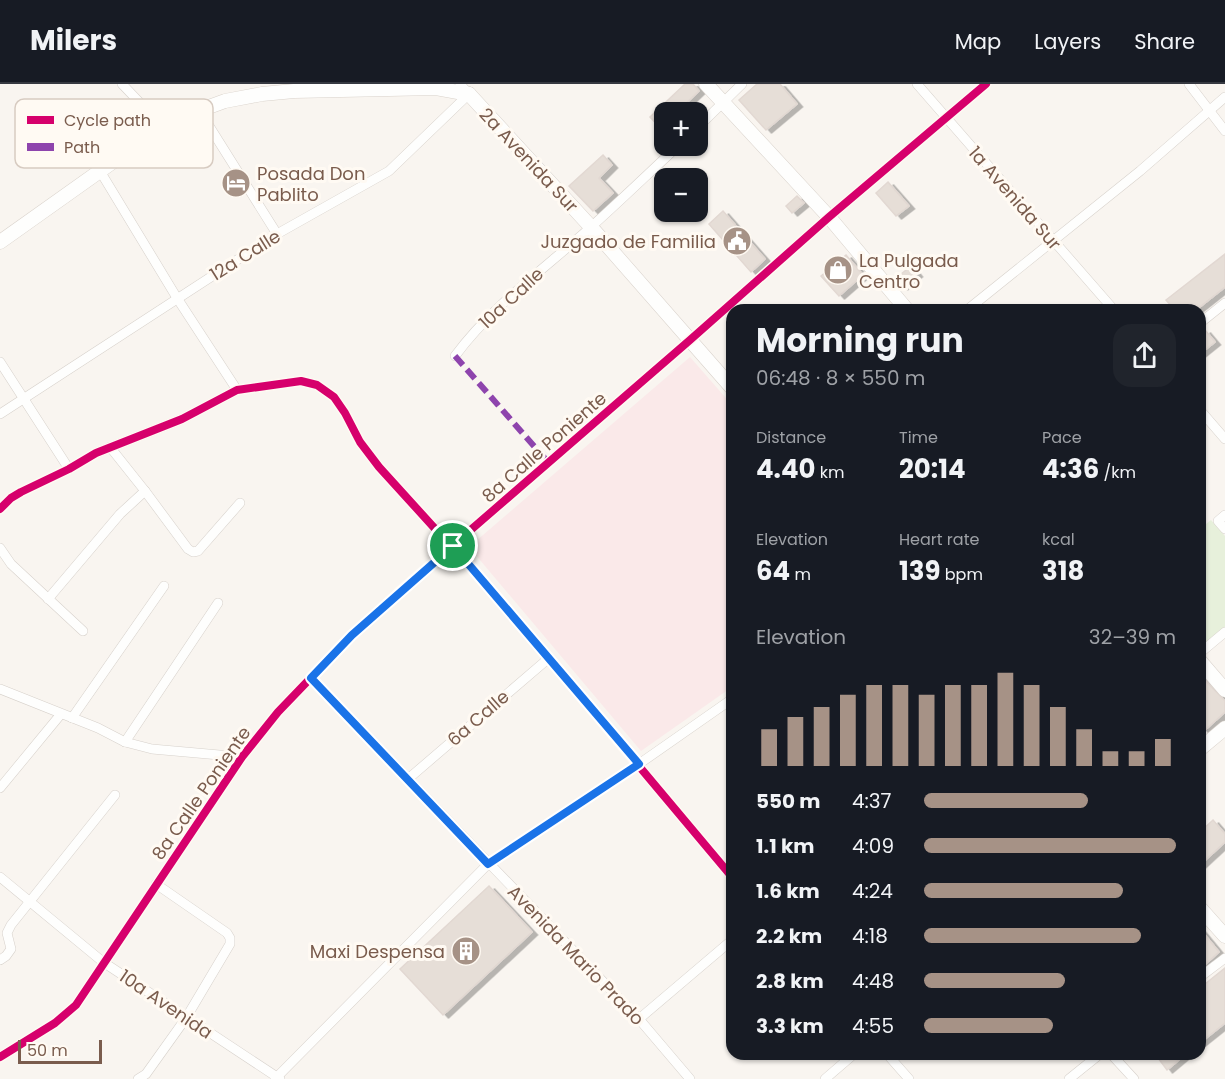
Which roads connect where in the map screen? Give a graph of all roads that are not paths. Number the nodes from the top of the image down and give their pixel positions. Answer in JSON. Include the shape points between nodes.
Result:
{"nodes":[{"id":1,"x":122,"y":84,"type":"edge"},
{"id":2,"x":480,"y":84,"type":"edge"},
{"id":3,"x":706,"y":84,"type":"edge"},
{"id":4,"x":742,"y":84,"type":"edge"},
{"id":5,"x":917,"y":84,"type":"edge"},
{"id":6,"x":986,"y":84,"type":"edge"},
{"id":7,"x":1189,"y":84,"type":"edge"},
{"id":8,"x":464,"y":89,"type":"edge"},
{"id":9,"x":1225,"y":97,"type":"edge"},
{"id":10,"x":136,"y":99,"type":"edge"},
{"id":11,"x":724,"y":102,"type":"junction"},
{"id":12,"x":213,"y":106,"type":"edge"},
{"id":13,"x":1208,"y":111,"type":"junction"},
{"id":14,"x":708,"y":117,"type":"edge"},
{"id":15,"x":945,"y":118,"type":"junction"},
{"id":16,"x":1225,"y":131,"type":"edge"},
{"id":17,"x":213,"y":132,"type":"edge"},
{"id":18,"x":667,"y":156,"type":"edge"},
{"id":19,"x":104,"y":168,"type":"edge"},
{"id":20,"x":100,"y":171,"type":"junction"},
{"id":21,"x":829,"y":217,"type":"junction"},
{"id":22,"x":591,"y":227,"type":"junction"},
{"id":23,"x":277,"y":234,"type":"junction"},
{"id":24,"x":1053,"y":240,"type":"junction"},
{"id":25,"x":0,"y":242,"type":"edge"},
{"id":26,"x":177,"y":298,"type":"junction"},
{"id":27,"x":1225,"y":303,"type":"edge"},
{"id":28,"x":731,"y":304,"type":"edge"},
{"id":29,"x":902,"y":304,"type":"edge"},
{"id":30,"x":974,"y":304,"type":"edge"},
{"id":31,"x":1109,"y":304,"type":"edge"},
{"id":32,"x":726,"y":308,"type":"edge"},
{"id":33,"x":1206,"y":318,"type":"edge"},
{"id":34,"x":690,"y":340,"type":"junction"},
{"id":35,"x":455,"y":356,"type":"dead end"},
{"id":36,"x":0,"y":362,"type":"edge"},
{"id":37,"x":726,"y":381,"type":"edge"},
{"id":38,"x":237,"y":390,"type":"junction"},
{"id":39,"x":22,"y":398,"type":"junction"},
{"id":40,"x":0,"y":414,"type":"edge"},
{"id":41,"x":1206,"y":417,"type":"edge"},
{"id":42,"x":1225,"y":439,"type":"edge"},
{"id":43,"x":110,"y":447,"type":"junction"},
{"id":44,"x":69,"y":469,"type":"junction"},
{"id":45,"x":146,"y":491,"type":"junction"},
{"id":46,"x":240,"y":503,"type":"dead end"},
{"id":47,"x":0,"y":509,"type":"edge"},
{"id":48,"x":1225,"y":515,"type":"edge"},
{"id":49,"x":1225,"y":530,"type":"edge"},
{"id":50,"x":453,"y":546,"type":"junction"},
{"id":51,"x":0,"y":548,"type":"edge"},
{"id":52,"x":11,"y":564,"type":"junction"},
{"id":53,"x":0,"y":568,"type":"edge"},
{"id":54,"x":164,"y":586,"type":"dead end"},
{"id":55,"x":48,"y":599,"type":"junction"},
{"id":56,"x":218,"y":603,"type":"dead end"},
{"id":57,"x":83,"y":632,"type":"dead end"},
{"id":58,"x":1225,"y":632,"type":"edge"},
{"id":59,"x":1206,"y":648,"type":"edge"},
{"id":60,"x":549,"y":657,"type":"junction"},
{"id":61,"x":1206,"y":668,"type":"edge"},
{"id":62,"x":311,"y":678,"type":"junction"},
{"id":63,"x":0,"y":688,"type":"edge"},
{"id":64,"x":1225,"y":690,"type":"edge"},
{"id":65,"x":726,"y":703,"type":"edge"},
{"id":66,"x":61,"y":714,"type":"junction"},
{"id":67,"x":72,"y":718,"type":"junction"},
{"id":68,"x":1225,"y":728,"type":"edge"},
{"id":69,"x":125,"y":742,"type":"junction"},
{"id":70,"x":1206,"y":745,"type":"edge"},
{"id":71,"x":242,"y":757,"type":"junction"},
{"id":72,"x":639,"y":764,"type":"junction"},
{"id":73,"x":408,"y":779,"type":"junction"},
{"id":74,"x":0,"y":788,"type":"edge"},
{"id":75,"x":114,"y":795,"type":"dead end"},
{"id":76,"x":488,"y":864,"type":"junction"},
{"id":77,"x":726,"y":870,"type":"edge"},
{"id":78,"x":0,"y":878,"type":"edge"},
{"id":79,"x":156,"y":884,"type":"junction"},
{"id":80,"x":29,"y":903,"type":"junction"},
{"id":81,"x":1206,"y":915,"type":"edge"},
{"id":82,"x":1225,"y":936,"type":"edge"},
{"id":83,"x":726,"y":945,"type":"edge"},
{"id":84,"x":1225,"y":958,"type":"edge"},
{"id":85,"x":0,"y":960,"type":"edge"},
{"id":86,"x":103,"y":962,"type":"junction"},
{"id":87,"x":1206,"y":972,"type":"edge"},
{"id":88,"x":186,"y":1018,"type":"junction"},
{"id":89,"x":639,"y":1019,"type":"junction"},
{"id":90,"x":0,"y":1057,"type":"edge"},
{"id":91,"x":847,"y":1060,"type":"edge"},
{"id":92,"x":892,"y":1060,"type":"edge"},
{"id":93,"x":1093,"y":1060,"type":"edge"},
{"id":94,"x":1117,"y":1060,"type":"edge"},
{"id":95,"x":278,"y":1078,"type":"edge"},
{"id":96,"x":138,"y":1079,"type":"edge"},
{"id":97,"x":689,"y":1079,"type":"edge"},
{"id":98,"x":825,"y":1079,"type":"edge"},
{"id":99,"x":909,"y":1079,"type":"edge"},
{"id":100,"x":1069,"y":1079,"type":"edge"},
{"id":101,"x":1134,"y":1079,"type":"edge"}],
"edges":[{"from":1,"to":10,"type":"street"},
{"from":2,"to":8,"type":"main road","name":"12a Calle"},
{"from":3,"to":11,"type":"main road"},
{"from":4,"to":11,"type":"street"},
{"from":5,"to":15,"type":"street","name":"1a Avenida Sur"},
{"from":6,"to":15,"type":"street","name":"8a Calle Poniente"},
{"from":7,"to":13,"type":"street"},
{"from":8,"to":12,"type":"main road","via":[[294,91]]},
{"from":8,"to":22,"type":"main road","name":"2a Avenida Sur"},
{"from":8,"to":23,"type":"street","name":"12a Calle","via":[[389,171]]},
{"from":9,"to":13,"type":"street"},
{"from":11,"to":14,"type":"street"},
{"from":11,"to":21,"type":"main road"},
{"from":13,"to":16,"type":"street"},
{"from":13,"to":24,"type":"street"},
{"from":15,"to":21,"type":"street","name":"8a Calle Poniente"},
{"from":15,"to":24,"type":"street","name":"1a Avenida Sur"},
{"from":17,"to":23,"type":"street"},
{"from":18,"to":22,"type":"street","name":"10a Calle"},
{"from":19,"to":20,"type":"main road"},
{"from":20,"to":25,"type":"main road"},
{"from":20,"to":26,"type":"street"},
{"from":21,"to":28,"type":"street","name":"8a Calle Poniente"},
{"from":21,"to":29,"type":"main road"},
{"from":22,"to":34,"type":"main road","name":"2a Avenida Sur"},
{"from":22,"to":35,"type":"street","name":"10a Calle","via":[[511,296]]},
{"from":23,"to":26,"type":"street","name":"12a Calle"},
{"from":24,"to":30,"type":"street"},
{"from":24,"to":31,"type":"street","name":"1a Avenida Sur"},
{"from":26,"to":38,"type":"street"},
{"from":26,"to":39,"type":"street","name":"12a Calle"},
{"from":27,"to":33,"type":"street"},
{"from":32,"to":34,"type":"street","name":"8a Calle Poniente"},
{"from":34,"to":37,"type":"main road","name":"2a Avenida Sur"},
{"from":34,"to":50,"type":"street","name":"8a Calle Poniente"},
{"from":36,"to":39,"type":"street"},
{"from":38,"to":43,"type":"street","via":[[182,419]]},
{"from":38,"to":50,"type":"street","via":[[301,381],[317,385],[334,397],[379,467]]},
{"from":39,"to":40,"type":"street","name":"12a Calle"},
{"from":39,"to":44,"type":"street"},
{"from":41,"to":42,"type":"street"},
{"from":43,"to":44,"type":"street"},
{"from":43,"to":45,"type":"street"},
{"from":44,"to":47,"type":"street","via":[[21,492]]},
{"from":45,"to":46,"type":"street","via":[[193,552]]},
{"from":45,"to":55,"type":"street","via":[[120,514]]},
{"from":48,"to":49,"type":"street","via":[[1218,521]]},
{"from":50,"to":60,"type":"street"},
{"from":50,"to":62,"type":"street","name":"8a Calle Poniente","via":[[352,635]]},
{"from":51,"to":52,"type":"street"},
{"from":52,"to":53,"type":"street"},
{"from":52,"to":55,"type":"street"},
{"from":54,"to":67,"type":"street"},
{"from":55,"to":57,"type":"street"},
{"from":56,"to":69,"type":"street"},
{"from":58,"to":59,"type":"street"},
{"from":60,"to":72,"type":"street"},
{"from":60,"to":73,"type":"street","name":"6a Calle"},
{"from":61,"to":64,"type":"main road"},
{"from":62,"to":71,"type":"street","name":"8a Calle Poniente"},
{"from":62,"to":73,"type":"street","name":"Avenida Mario Prado"},
{"from":63,"to":66,"type":"street"},
{"from":65,"to":72,"type":"street"},
{"from":66,"to":67,"type":"street"},
{"from":66,"to":74,"type":"street"},
{"from":67,"to":69,"type":"street"},
{"from":68,"to":70,"type":"main road"},
{"from":69,"to":71,"type":"street","via":[[152,749]]},
{"from":71,"to":79,"type":"street","name":"8a Calle Poniente"},
{"from":72,"to":76,"type":"street"},
{"from":72,"to":77,"type":"street"},
{"from":73,"to":76,"type":"street","name":"Avenida Mario Prado"},
{"from":75,"to":80,"type":"street"},
{"from":76,"to":89,"type":"street","name":"Avenida Mario Prado"},
{"from":76,"to":95,"type":"street"},
{"from":78,"to":80,"type":"street","name":"10a Avenida"},
{"from":79,"to":86,"type":"street","name":"8a Calle Poniente"},
{"from":79,"to":88,"type":"street","via":[[230,938]]},
{"from":80,"to":85,"type":"street","via":[[7,933],[11,949]]},
{"from":80,"to":86,"type":"street","name":"10a Avenida"},
{"from":81,"to":82,"type":"main road"},
{"from":83,"to":89,"type":"street"},
{"from":84,"to":87,"type":"street"},
{"from":86,"to":88,"type":"street","name":"10a Avenida"},
{"from":86,"to":90,"type":"street","name":"8a Calle Poniente","via":[[76,1005]]},
{"from":88,"to":95,"type":"street","name":"10a Avenida"},
{"from":88,"to":96,"type":"street","via":[[146,1074]]},
{"from":89,"to":97,"type":"street","name":"Avenida Mario Prado"},
{"from":91,"to":98,"type":"street"},
{"from":92,"to":99,"type":"street"},
{"from":93,"to":100,"type":"street"},
{"from":94,"to":101,"type":"street"}]}
